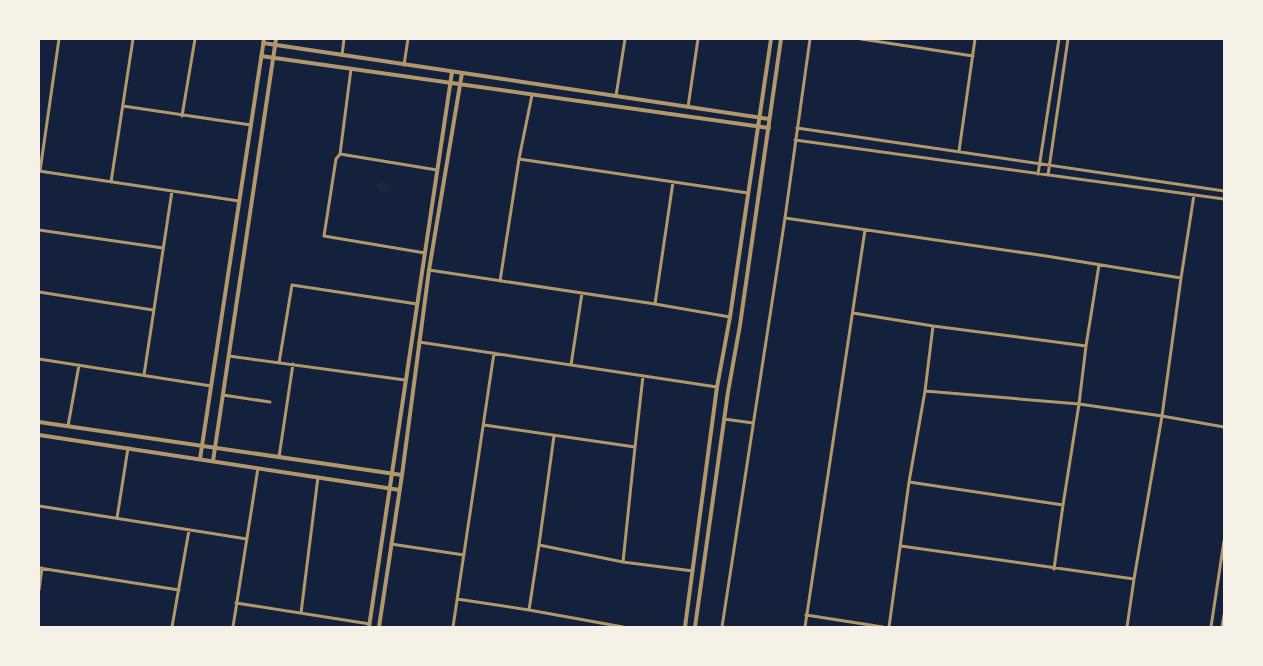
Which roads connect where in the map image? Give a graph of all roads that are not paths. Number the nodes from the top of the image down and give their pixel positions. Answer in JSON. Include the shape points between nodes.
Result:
{"nodes":[{"id":1,"x":60,"y":39,"type":"edge"},
{"id":2,"x":133,"y":39,"type":"edge"},
{"id":3,"x":195,"y":39,"type":"edge"},
{"id":4,"x":276,"y":39,"type":"edge"},
{"id":5,"x":344,"y":39,"type":"edge"},
{"id":6,"x":408,"y":39,"type":"edge"},
{"id":7,"x":625,"y":39,"type":"edge"},
{"id":8,"x":698,"y":39,"type":"edge"},
{"id":9,"x":771,"y":39,"type":"edge"},
{"id":10,"x":781,"y":39,"type":"edge"},
{"id":11,"x":810,"y":39,"type":"edge"},
{"id":12,"x":861,"y":39,"type":"edge"},
{"id":13,"x":892,"y":39,"type":"edge"},
{"id":14,"x":975,"y":39,"type":"edge"},
{"id":15,"x":1059,"y":39,"type":"edge"},
{"id":16,"x":1068,"y":39,"type":"edge"},
{"id":17,"x":263,"y":41,"type":"edge"},
{"id":18,"x":892,"y":44,"type":"junction"},
{"id":19,"x":275,"y":45,"type":"junction"},
{"id":20,"x":342,"y":55,"type":"junction"},
{"id":21,"x":261,"y":56,"type":"junction"},
{"id":22,"x":972,"y":56,"type":"junction"},
{"id":23,"x":273,"y":58,"type":"junction"},
{"id":24,"x":404,"y":65,"type":"junction"},
{"id":25,"x":351,"y":69,"type":"junction"},
{"id":26,"x":452,"y":72,"type":"junction"},
{"id":27,"x":462,"y":73,"type":"junction"},
{"id":28,"x":451,"y":83,"type":"junction"},
{"id":29,"x":460,"y":85,"type":"junction"},
{"id":30,"x":532,"y":95,"type":"junction"},
{"id":31,"x":616,"y":96,"type":"junction"},
{"id":32,"x":123,"y":106,"type":"junction"},
{"id":33,"x":688,"y":107,"type":"junction"},
{"id":34,"x":182,"y":116,"type":"junction"},
{"id":35,"x":759,"y":118,"type":"junction"},
{"id":36,"x":770,"y":119,"type":"junction"},
{"id":37,"x":251,"y":125,"type":"junction"},
{"id":38,"x":758,"y":127,"type":"junction"},
{"id":39,"x":768,"y":128,"type":"junction"},
{"id":40,"x":797,"y":128,"type":"junction"},
{"id":41,"x":796,"y":140,"type":"junction"},
{"id":42,"x":959,"y":152,"type":"junction"},
{"id":43,"x":340,"y":154,"type":"junction"},
{"id":44,"x":519,"y":159,"type":"junction"},
{"id":45,"x":1039,"y":163,"type":"junction"},
{"id":46,"x":1050,"y":165,"type":"junction"},
{"id":47,"x":438,"y":170,"type":"junction"},
{"id":48,"x":39,"y":171,"type":"edge"},
{"id":49,"x":1038,"y":174,"type":"junction"},
{"id":50,"x":1048,"y":175,"type":"junction"},
{"id":51,"x":111,"y":182,"type":"junction"},
{"id":52,"x":673,"y":182,"type":"junction"},
{"id":53,"x":1224,"y":190,"type":"edge"},
{"id":54,"x":172,"y":191,"type":"junction"},
{"id":55,"x":748,"y":193,"type":"junction"},
{"id":56,"x":1194,"y":195,"type":"junction"},
{"id":57,"x":1224,"y":199,"type":"edge"},
{"id":58,"x":239,"y":201,"type":"junction"},
{"id":59,"x":785,"y":218,"type":"junction"},
{"id":60,"x":39,"y":230,"type":"edge"},
{"id":61,"x":865,"y":230,"type":"junction"},
{"id":62,"x":163,"y":248,"type":"junction"},
{"id":63,"x":425,"y":253,"type":"junction"},
{"id":64,"x":1099,"y":265,"type":"junction"},
{"id":65,"x":429,"y":270,"type":"junction"},
{"id":66,"x":1181,"y":278,"type":"junction"},
{"id":67,"x":500,"y":281,"type":"junction"},
{"id":68,"x":39,"y":292,"type":"edge"},
{"id":69,"x":582,"y":293,"type":"junction"},
{"id":70,"x":417,"y":304,"type":"junction"},
{"id":71,"x":655,"y":304,"type":"junction"},
{"id":72,"x":154,"y":310,"type":"junction"},
{"id":73,"x":853,"y":313,"type":"junction"},
{"id":74,"x":730,"y":317,"type":"junction"},
{"id":75,"x":933,"y":326,"type":"junction"},
{"id":76,"x":419,"y":342,"type":"junction"},
{"id":77,"x":1086,"y":346,"type":"junction"},
{"id":78,"x":494,"y":353,"type":"junction"},
{"id":79,"x":229,"y":356,"type":"junction"},
{"id":80,"x":39,"y":359,"type":"edge"},
{"id":81,"x":279,"y":363,"type":"junction"},
{"id":82,"x":293,"y":364,"type":"junction"},
{"id":83,"x":79,"y":365,"type":"junction"},
{"id":84,"x":571,"y":365,"type":"junction"},
{"id":85,"x":144,"y":376,"type":"junction"},
{"id":86,"x":643,"y":376,"type":"junction"},
{"id":87,"x":405,"y":380,"type":"junction"},
{"id":88,"x":211,"y":386,"type":"junction"},
{"id":89,"x":717,"y":387,"type":"junction"},
{"id":90,"x":925,"y":391,"type":"junction"},
{"id":91,"x":223,"y":395,"type":"junction"},
{"id":92,"x":270,"y":402,"type":"dead end"},
{"id":93,"x":1079,"y":404,"type":"junction"},
{"id":94,"x":1162,"y":416,"type":"junction"},
{"id":95,"x":724,"y":419,"type":"junction"},
{"id":96,"x":39,"y":422,"type":"edge"},
{"id":97,"x":753,"y":423,"type":"junction"},
{"id":98,"x":484,"y":425,"type":"junction"},
{"id":99,"x":68,"y":426,"type":"junction"},
{"id":100,"x":1224,"y":427,"type":"edge"},
{"id":101,"x":39,"y":435,"type":"edge"},
{"id":102,"x":554,"y":436,"type":"junction"},
{"id":103,"x":202,"y":446,"type":"junction"},
{"id":104,"x":634,"y":447,"type":"junction"},
{"id":105,"x":128,"y":448,"type":"junction"},
{"id":106,"x":215,"y":448,"type":"junction"},
{"id":107,"x":279,"y":457,"type":"junction"},
{"id":108,"x":200,"y":459,"type":"junction"},
{"id":109,"x":213,"y":461,"type":"junction"},
{"id":110,"x":258,"y":468,"type":"junction"},
{"id":111,"x":391,"y":474,"type":"junction"},
{"id":112,"x":402,"y":475,"type":"junction"},
{"id":113,"x":318,"y":477,"type":"junction"},
{"id":114,"x":909,"y":482,"type":"junction"},
{"id":115,"x":389,"y":488,"type":"junction"},
{"id":116,"x":400,"y":490,"type":"junction"},
{"id":117,"x":1063,"y":505,"type":"junction"},
{"id":118,"x":39,"y":506,"type":"edge"},
{"id":119,"x":117,"y":518,"type":"junction"},
{"id":120,"x":189,"y":530,"type":"junction"},
{"id":121,"x":247,"y":539,"type":"junction"},
{"id":122,"x":1224,"y":541,"type":"edge"},
{"id":123,"x":391,"y":544,"type":"junction"},
{"id":124,"x":539,"y":545,"type":"junction"},
{"id":125,"x":901,"y":546,"type":"junction"},
{"id":126,"x":464,"y":555,"type":"junction"},
{"id":127,"x":623,"y":562,"type":"junction"},
{"id":128,"x":40,"y":568,"type":"edge"},
{"id":129,"x":1054,"y":569,"type":"junction"},
{"id":130,"x":693,"y":571,"type":"junction"},
{"id":131,"x":1134,"y":579,"type":"junction"},
{"id":132,"x":39,"y":590,"type":"edge"},
{"id":133,"x":179,"y":590,"type":"junction"},
{"id":134,"x":457,"y":599,"type":"junction"},
{"id":135,"x":236,"y":603,"type":"junction"},
{"id":136,"x":529,"y":610,"type":"junction"},
{"id":137,"x":301,"y":613,"type":"junction"},
{"id":138,"x":806,"y":615,"type":"junction"},
{"id":139,"x":1224,"y":615,"type":"edge"},
{"id":140,"x":369,"y":626,"type":"edge"},
{"id":141,"x":606,"y":626,"type":"edge"},
{"id":142,"x":172,"y":627,"type":"edge"},
{"id":143,"x":233,"y":627,"type":"edge"},
{"id":144,"x":379,"y":627,"type":"edge"},
{"id":145,"x":453,"y":627,"type":"edge"},
{"id":146,"x":624,"y":627,"type":"edge"},
{"id":147,"x":685,"y":627,"type":"edge"},
{"id":148,"x":695,"y":627,"type":"edge"},
{"id":149,"x":722,"y":627,"type":"edge"},
{"id":150,"x":805,"y":627,"type":"edge"},
{"id":151,"x":883,"y":627,"type":"edge"},
{"id":152,"x":889,"y":627,"type":"edge"},
{"id":153,"x":1127,"y":627,"type":"edge"},
{"id":154,"x":1212,"y":627,"type":"edge"},
{"id":155,"x":1222,"y":627,"type":"edge"}],
"edges":[{"from":1,"to":48,"type":"street"},
{"from":2,"to":32,"type":"street"},
{"from":3,"to":34,"type":"street"},
{"from":4,"to":19,"type":"street"},
{"from":5,"to":20,"type":"street"},
{"from":6,"to":24,"type":"street"},
{"from":7,"to":31,"type":"street"},
{"from":8,"to":33,"type":"street"},
{"from":9,"to":35,"type":"street"},
{"from":10,"to":36,"type":"street"},
{"from":11,"to":40,"type":"street"},
{"from":12,"to":18,"type":"street"},
{"from":13,"to":18,"type":"street"},
{"from":14,"to":22,"type":"street"},
{"from":15,"to":45,"type":"street"},
{"from":16,"to":46,"type":"street"},
{"from":17,"to":19,"type":"street"},
{"from":17,"to":21,"type":"street"},
{"from":18,"to":22,"type":"street"},
{"from":19,"to":20,"type":"street"},
{"from":19,"to":23,"type":"street"},
{"from":20,"to":24,"type":"street"},
{"from":21,"to":23,"type":"street"},
{"from":21,"to":37,"type":"street"},
{"from":22,"to":42,"type":"street"},
{"from":23,"to":25,"type":"street"},
{"from":23,"to":79,"type":"street"},
{"from":24,"to":26,"type":"street"},
{"from":25,"to":28,"type":"street"},
{"from":25,"to":43,"type":"street"},
{"from":26,"to":27,"type":"street"},
{"from":26,"to":28,"type":"street"},
{"from":27,"to":29,"type":"street"},
{"from":27,"to":31,"type":"street"},
{"from":28,"to":29,"type":"street"},
{"from":28,"to":47,"type":"street"},
{"from":29,"to":30,"type":"street"},
{"from":29,"to":65,"type":"street"},
{"from":30,"to":38,"type":"street"},
{"from":30,"to":44,"type":"street"},
{"from":31,"to":33,"type":"street"},
{"from":32,"to":34,"type":"street"},
{"from":32,"to":51,"type":"street"},
{"from":33,"to":35,"type":"street"},
{"from":34,"to":37,"type":"street"},
{"from":35,"to":36,"type":"street"},
{"from":35,"to":38,"type":"street"},
{"from":36,"to":39,"type":"street"},
{"from":37,"to":58,"type":"street"},
{"from":38,"to":39,"type":"street"},
{"from":38,"to":55,"type":"street"},
{"from":39,"to":95,"type":"street"},
{"from":40,"to":41,"type":"street"},
{"from":40,"to":42,"type":"street"},
{"from":41,"to":49,"type":"street"},
{"from":41,"to":59,"type":"street"},
{"from":42,"to":45,"type":"street"},
{"from":43,"to":47,"type":"street"},
{"from":43,"to":63,"type":"street","via":[[336,159],[324,236]]},
{"from":44,"to":52,"type":"street"},
{"from":44,"to":67,"type":"street"},
{"from":45,"to":46,"type":"street"},
{"from":45,"to":49,"type":"street"},
{"from":46,"to":50,"type":"street"},
{"from":46,"to":53,"type":"street"},
{"from":47,"to":63,"type":"street"},
{"from":48,"to":51,"type":"street"},
{"from":49,"to":50,"type":"street"},
{"from":50,"to":56,"type":"street"},
{"from":51,"to":54,"type":"street"},
{"from":52,"to":55,"type":"street"},
{"from":52,"to":71,"type":"street"},
{"from":54,"to":58,"type":"street"},
{"from":54,"to":62,"type":"street"},
{"from":55,"to":74,"type":"street"},
{"from":56,"to":57,"type":"street"},
{"from":56,"to":66,"type":"street"},
{"from":58,"to":88,"type":"street"},
{"from":59,"to":61,"type":"street"},
{"from":59,"to":97,"type":"street"},
{"from":60,"to":62,"type":"street"},
{"from":61,"to":64,"type":"street"},
{"from":61,"to":73,"type":"street"},
{"from":62,"to":72,"type":"street"},
{"from":63,"to":70,"type":"street"},
{"from":64,"to":66,"type":"street"},
{"from":64,"to":77,"type":"street"},
{"from":65,"to":67,"type":"street"},
{"from":65,"to":76,"type":"street"},
{"from":66,"to":94,"type":"street"},
{"from":67,"to":69,"type":"street"},
{"from":68,"to":72,"type":"street"},
{"from":69,"to":71,"type":"street"},
{"from":69,"to":84,"type":"street"},
{"from":70,"to":81,"type":"street","via":[[292,285]]},
{"from":70,"to":87,"type":"street"},
{"from":71,"to":74,"type":"street"},
{"from":72,"to":85,"type":"street"},
{"from":73,"to":75,"type":"street"},
{"from":73,"to":138,"type":"street"},
{"from":74,"to":89,"type":"street"},
{"from":75,"to":77,"type":"street"},
{"from":75,"to":90,"type":"street"},
{"from":76,"to":78,"type":"street"},
{"from":76,"to":112,"type":"street"},
{"from":77,"to":93,"type":"street"},
{"from":78,"to":84,"type":"street"},
{"from":78,"to":98,"type":"street"},
{"from":79,"to":81,"type":"street"},
{"from":79,"to":91,"type":"street"},
{"from":80,"to":83,"type":"street"},
{"from":81,"to":82,"type":"street"},
{"from":82,"to":87,"type":"street"},
{"from":82,"to":107,"type":"street"},
{"from":83,"to":85,"type":"street"},
{"from":83,"to":99,"type":"street"},
{"from":84,"to":86,"type":"street"},
{"from":85,"to":88,"type":"street"},
{"from":86,"to":89,"type":"street"},
{"from":86,"to":104,"type":"street"},
{"from":87,"to":111,"type":"street"},
{"from":88,"to":103,"type":"street"},
{"from":89,"to":130,"type":"street"},
{"from":90,"to":93,"type":"street"},
{"from":90,"to":114,"type":"street"},
{"from":91,"to":92,"type":"street"},
{"from":91,"to":106,"type":"street"},
{"from":93,"to":94,"type":"street"},
{"from":93,"to":117,"type":"street"},
{"from":94,"to":100,"type":"street"},
{"from":94,"to":131,"type":"street"},
{"from":95,"to":97,"type":"street"},
{"from":95,"to":148,"type":"street"},
{"from":96,"to":99,"type":"street"},
{"from":97,"to":149,"type":"street"},
{"from":98,"to":102,"type":"street"},
{"from":98,"to":126,"type":"street"},
{"from":99,"to":103,"type":"street"},
{"from":101,"to":105,"type":"street"},
{"from":102,"to":104,"type":"street"},
{"from":102,"to":124,"type":"street"},
{"from":103,"to":106,"type":"street"},
{"from":103,"to":108,"type":"street"},
{"from":104,"to":127,"type":"street"},
{"from":105,"to":108,"type":"street"},
{"from":105,"to":119,"type":"street"},
{"from":106,"to":107,"type":"street"},
{"from":106,"to":109,"type":"street"},
{"from":107,"to":111,"type":"street"},
{"from":108,"to":109,"type":"street"},
{"from":109,"to":110,"type":"street"},
{"from":110,"to":113,"type":"street"},
{"from":110,"to":121,"type":"street"},
{"from":111,"to":112,"type":"street"},
{"from":111,"to":115,"type":"street"},
{"from":112,"to":116,"type":"street"},
{"from":113,"to":115,"type":"street"},
{"from":113,"to":137,"type":"street"},
{"from":114,"to":117,"type":"street"},
{"from":114,"to":125,"type":"street"},
{"from":115,"to":116,"type":"street"},
{"from":115,"to":140,"type":"street"},
{"from":116,"to":123,"type":"street"},
{"from":117,"to":129,"type":"street"},
{"from":118,"to":119,"type":"street"},
{"from":119,"to":120,"type":"street"},
{"from":120,"to":121,"type":"street"},
{"from":120,"to":133,"type":"street"},
{"from":121,"to":135,"type":"street"},
{"from":122,"to":154,"type":"street"},
{"from":123,"to":126,"type":"street"},
{"from":123,"to":144,"type":"street"},
{"from":124,"to":127,"type":"street"},
{"from":124,"to":136,"type":"street"},
{"from":125,"to":129,"type":"street"},
{"from":125,"to":152,"type":"street"},
{"from":126,"to":134,"type":"street"},
{"from":127,"to":130,"type":"street"},
{"from":128,"to":132,"type":"street"},
{"from":128,"to":133,"type":"street"},
{"from":129,"to":131,"type":"street"},
{"from":130,"to":147,"type":"street"},
{"from":131,"to":153,"type":"street"},
{"from":133,"to":142,"type":"street"},
{"from":134,"to":136,"type":"street"},
{"from":134,"to":145,"type":"street"},
{"from":135,"to":137,"type":"street"},
{"from":135,"to":143,"type":"street"},
{"from":136,"to":141,"type":"street"},
{"from":137,"to":140,"type":"street"},
{"from":138,"to":150,"type":"street"},
{"from":138,"to":151,"type":"street"},
{"from":139,"to":155,"type":"street"},
{"from":141,"to":146,"type":"street"}]}
